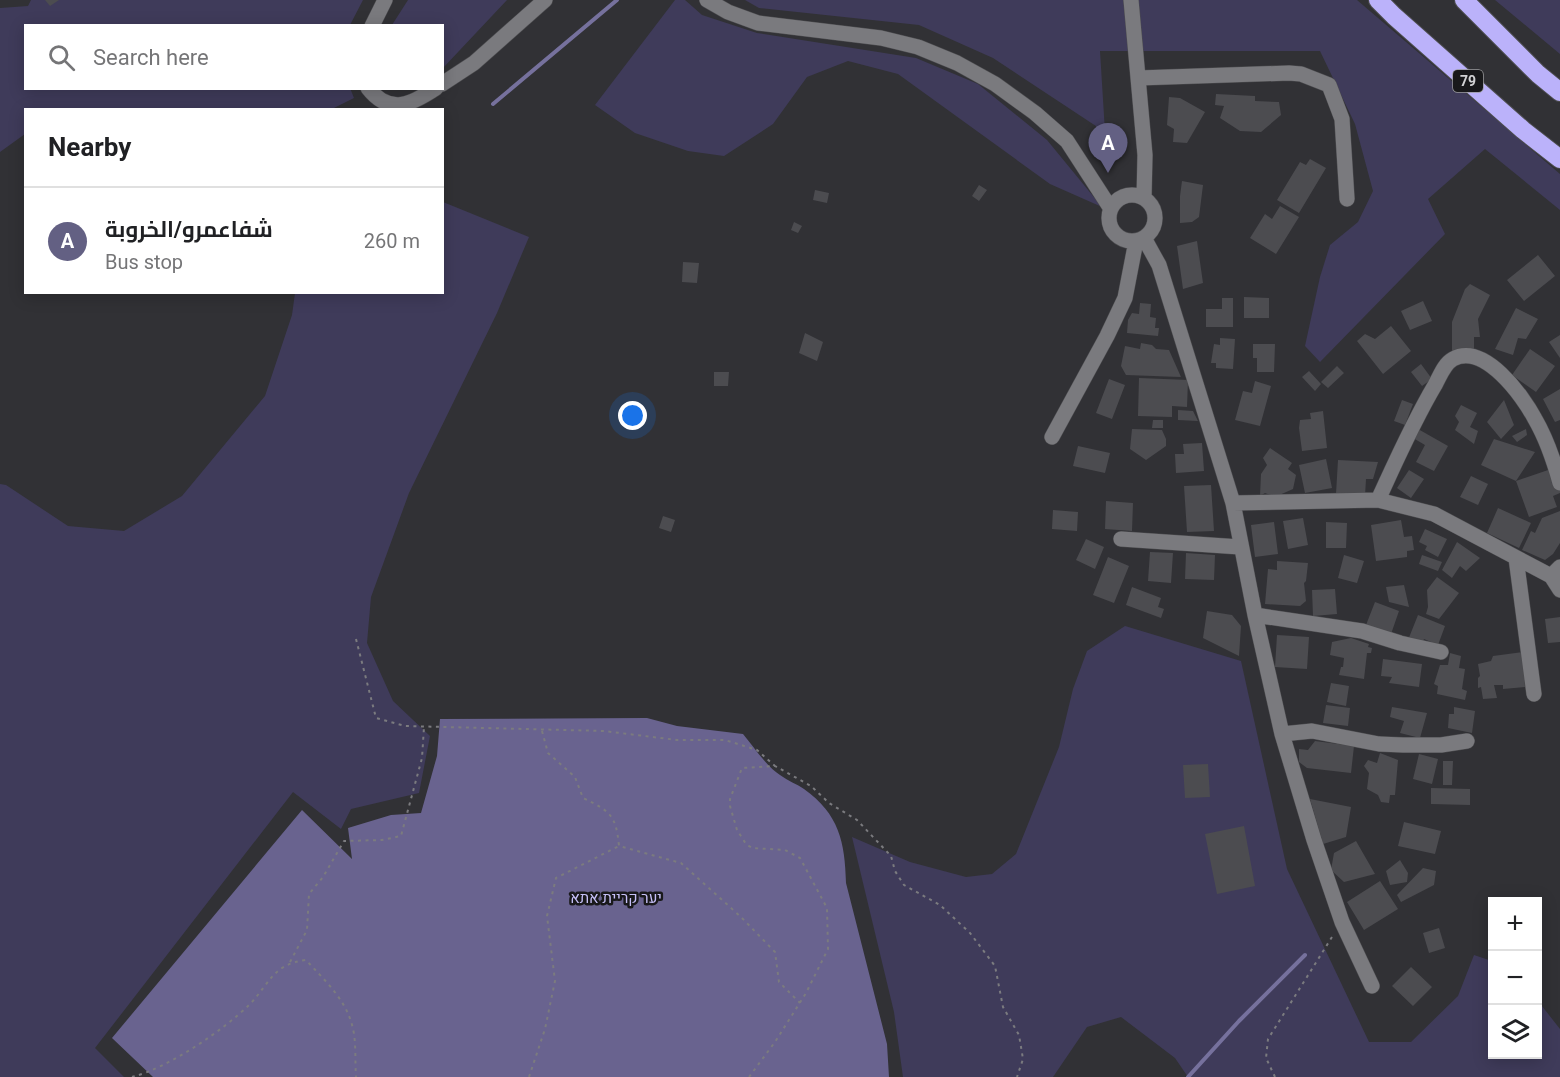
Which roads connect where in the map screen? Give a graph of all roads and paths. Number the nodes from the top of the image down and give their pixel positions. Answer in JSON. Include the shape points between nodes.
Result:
{"nodes":[{"id":1,"x":385,"y":0,"type":"edge"},
{"id":2,"x":544,"y":0,"type":"edge"},
{"id":3,"x":707,"y":0,"type":"edge"},
{"id":4,"x":1131,"y":0,"type":"edge"},
{"id":5,"x":1378,"y":0,"type":"edge"},
{"id":6,"x":1464,"y":0,"type":"edge"},
{"id":7,"x":373,"y":24,"type":"edge"},
{"id":8,"x":1138,"y":78,"type":"junction"},
{"id":9,"x":444,"y":83,"type":"edge"},
{"id":10,"x":369,"y":90,"type":"edge"},
{"id":11,"x":433,"y":90,"type":"edge"},
{"id":12,"x":1560,"y":92,"type":"edge"},
{"id":13,"x":1560,"y":159,"type":"edge"},
{"id":14,"x":1144,"y":198,"type":"junction"},
{"id":15,"x":1347,"y":200,"type":"dead end"},
{"id":16,"x":1111,"y":209,"type":"junction"},
{"id":17,"x":1140,"y":240,"type":"junction"},
{"id":18,"x":1052,"y":437,"type":"dead end"},
{"id":19,"x":1560,"y":483,"type":"edge"},
{"id":20,"x":1378,"y":500,"type":"junction"},
{"id":21,"x":1233,"y":503,"type":"junction"},
{"id":22,"x":1120,"y":539,"type":"dead end"},
{"id":23,"x":1240,"y":547,"type":"junction"},
{"id":24,"x":1516,"y":558,"type":"junction"},
{"id":25,"x":1556,"y":571,"type":"edge"},
{"id":26,"x":1560,"y":590,"type":"edge"},
{"id":27,"x":1254,"y":615,"type":"junction"},
{"id":28,"x":356,"y":639,"type":"dead end"},
{"id":29,"x":1441,"y":652,"type":"dead end"},
{"id":30,"x":1534,"y":694,"type":"dead end"},
{"id":31,"x":424,"y":727,"type":"junction"},
{"id":32,"x":542,"y":730,"type":"junction"},
{"id":33,"x":1282,"y":734,"type":"junction"},
{"id":34,"x":1467,"y":741,"type":"dead end"},
{"id":35,"x":775,"y":766,"type":"junction"},
{"id":36,"x":619,"y":846,"type":"junction"},
{"id":37,"x":1342,"y":922,"type":"junction"},
{"id":38,"x":290,"y":962,"type":"junction"},
{"id":39,"x":1372,"y":986,"type":"dead end"},
{"id":40,"x":800,"y":1003,"type":"junction"},
{"id":41,"x":132,"y":1077,"type":"edge"},
{"id":42,"x":356,"y":1077,"type":"edge"},
{"id":43,"x":529,"y":1077,"type":"edge"},
{"id":44,"x":749,"y":1077,"type":"edge"},
{"id":45,"x":1017,"y":1077,"type":"edge"},
{"id":46,"x":1275,"y":1077,"type":"edge"}],
"edges":[{"from":1,"to":7,"type":"street"},
{"from":2,"to":9,"type":"street","via":[[474,63]]},
{"from":3,"to":16,"type":"street","via":[[758,23],[881,38],[918,47],[957,63],[995,84],[1067,141]]},
{"from":4,"to":8,"type":"street"},
{"from":5,"to":13,"type":"highway","number":"79"},
{"from":6,"to":12,"type":"highway"},
{"from":8,"to":14,"type":"street","via":[[1145,155]]},
{"from":8,"to":15,"type":"street","via":[[1289,73],[1329,85],[1342,119]]},
{"from":10,"to":11,"type":"street","via":[[376,99],[393,105],[415,103]]},
{"from":14,"to":16,"type":"street","via":[[1129,195]]},
{"from":14,"to":17,"type":"street","via":[[1156,218],[1154,226]]},
{"from":16,"to":17,"type":"street","via":[[1112,230],[1122,239]]},
{"from":17,"to":18,"type":"street","via":[[1125,298]]},
{"from":17,"to":21,"type":"street","via":[[1159,266]]},
{"from":19,"to":20,"type":"street","via":[[1535,418],[1507,379],[1492,365],[1464,356],[1445,366],[1415,418]]},
{"from":20,"to":21,"type":"street"},
{"from":20,"to":24,"type":"street","via":[[1434,514]]},
{"from":21,"to":23,"type":"street"},
{"from":22,"to":23,"type":"street"},
{"from":23,"to":27,"type":"street"},
{"from":24,"to":25,"type":"street"},
{"from":24,"to":30,"type":"street"},
{"from":25,"to":26,"type":"street"},
{"from":27,"to":29,"type":"street","via":[[1362,631]]},
{"from":27,"to":33,"type":"street"},
{"from":28,"to":31,"type":"path","via":[[376,718]]},
{"from":31,"to":32,"type":"path"},
{"from":31,"to":38,"type":"path","via":[[422,758],[401,836],[344,841],[309,894],[307,930]]},
{"from":32,"to":35,"type":"path","via":[[724,740],[757,750]]},
{"from":32,"to":36,"type":"path","via":[[548,753],[575,777],[583,798],[605,809],[617,826]]},
{"from":33,"to":34,"type":"street","via":[[1312,731],[1402,745]]},
{"from":33,"to":37,"type":"street"},
{"from":35,"to":40,"type":"path","via":[[742,768],[730,806],[746,844],[786,850],[800,858],[827,908],[828,949]]},
{"from":35,"to":45,"type":"path","via":[[811,786],[857,820],[891,856],[904,885],[940,905],[970,933],[994,966],[1003,1007],[1019,1035],[1023,1059]]},
{"from":36,"to":40,"type":"path","via":[[681,863],[775,952],[779,982]]},
{"from":36,"to":43,"type":"path","via":[[556,878],[547,916],[555,981]]},
{"from":37,"to":39,"type":"street"},
{"from":37,"to":46,"type":"path","via":[[1268,1039],[1266,1058]]},
{"from":38,"to":41,"type":"path","via":[[220,1030],[185,1053]]},
{"from":38,"to":42,"type":"path","via":[[306,960],[340,996],[354,1034]]},
{"from":40,"to":44,"type":"path"}]}
